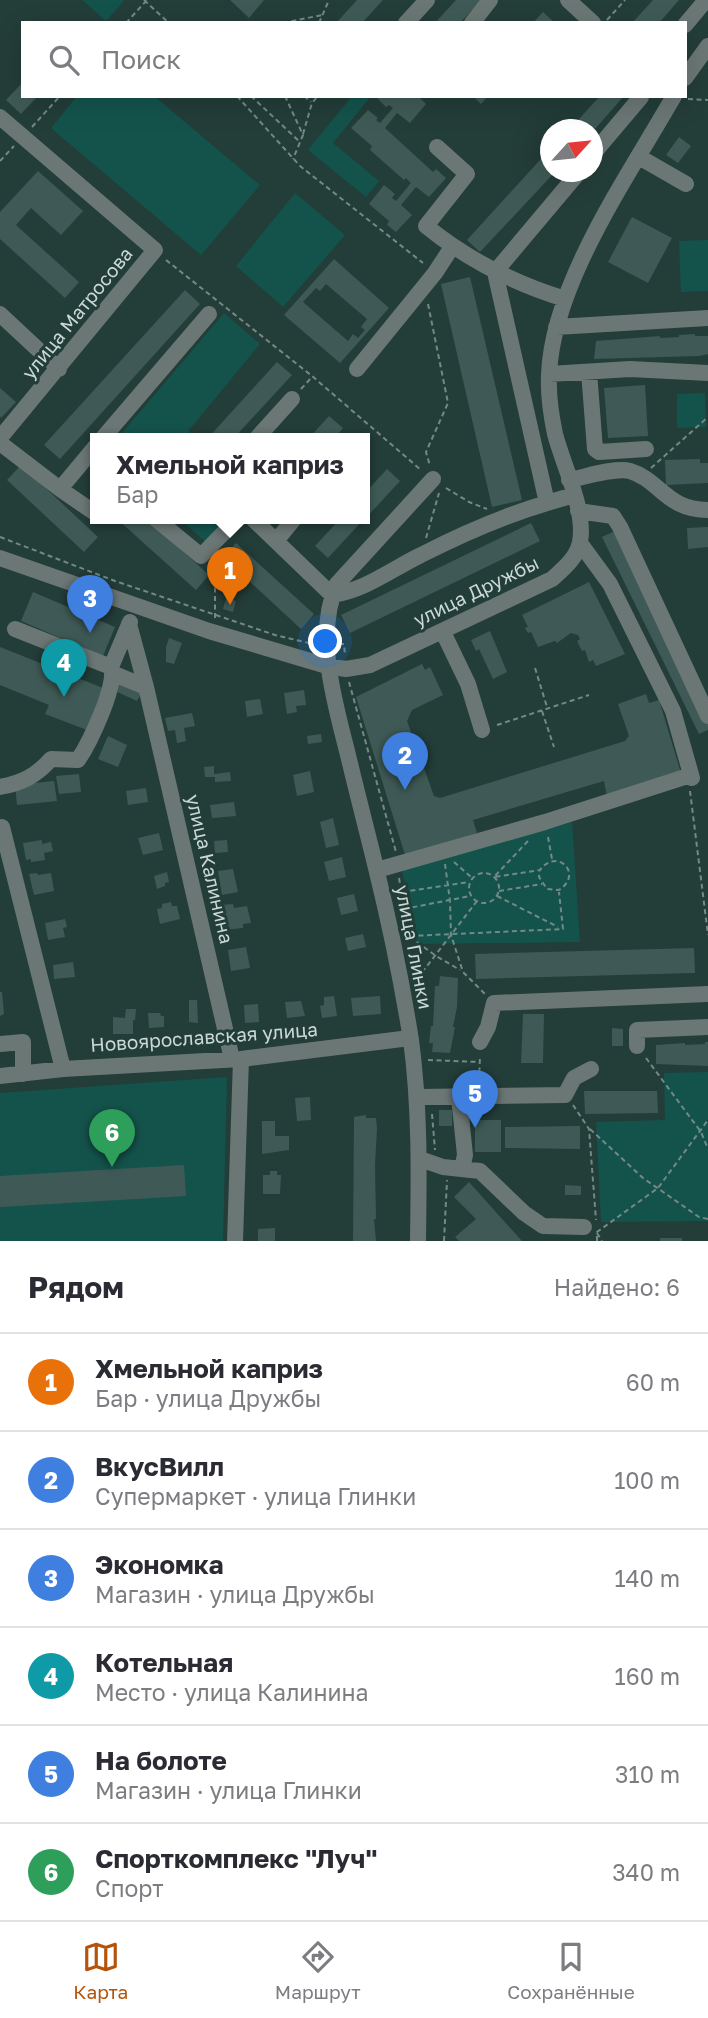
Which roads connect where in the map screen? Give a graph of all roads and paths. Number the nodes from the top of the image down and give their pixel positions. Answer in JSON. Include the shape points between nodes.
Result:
{"nodes":[{"id":1,"x":146,"y":0,"type":"edge"},
{"id":2,"x":329,"y":0,"type":"edge"},
{"id":3,"x":427,"y":0,"type":"edge"},
{"id":4,"x":490,"y":0,"type":"edge"},
{"id":5,"x":568,"y":0,"type":"edge"},
{"id":6,"x":625,"y":0,"type":"edge"},
{"id":7,"x":706,"y":0,"type":"edge"},
{"id":8,"x":322,"y":15,"type":"junction"},
{"id":9,"x":129,"y":21,"type":"edge"},
{"id":10,"x":167,"y":21,"type":"edge"},
{"id":11,"x":293,"y":21,"type":"edge"},
{"id":12,"x":319,"y":21,"type":"edge"},
{"id":13,"x":408,"y":21,"type":"edge"},
{"id":14,"x":474,"y":21,"type":"edge"},
{"id":15,"x":591,"y":21,"type":"edge"},
{"id":16,"x":606,"y":21,"type":"edge"},
{"id":17,"x":687,"y":23,"type":"edge"},
{"id":18,"x":705,"y":57,"type":"edge"},
{"id":19,"x":687,"y":76,"type":"edge"},
{"id":20,"x":239,"y":98,"type":"edge"},
{"id":21,"x":253,"y":98,"type":"edge"},
{"id":22,"x":286,"y":98,"type":"edge"},
{"id":23,"x":306,"y":98,"type":"edge"},
{"id":24,"x":316,"y":98,"type":"edge"},
{"id":25,"x":640,"y":98,"type":"edge"},
{"id":26,"x":673,"y":98,"type":"edge"},
{"id":27,"x":686,"y":98,"type":"edge"},
{"id":28,"x":708,"y":100,"type":"edge"},
{"id":29,"x":312,"y":103,"type":"junction"},
{"id":30,"x":0,"y":117,"type":"edge"},
{"id":31,"x":303,"y":135,"type":"junction"},
{"id":32,"x":301,"y":143,"type":"junction"},
{"id":33,"x":603,"y":143,"type":"edge"},
{"id":34,"x":437,"y":147,"type":"dead end"},
{"id":35,"x":639,"y":157,"type":"junction"},
{"id":36,"x":293,"y":160,"type":"junction"},
{"id":37,"x":571,"y":182,"type":"edge"},
{"id":38,"x":685,"y":184,"type":"dead end"},
{"id":39,"x":452,"y":247,"type":"junction"},
{"id":40,"x":155,"y":250,"type":"junction"},
{"id":41,"x":495,"y":272,"type":"junction"},
{"id":42,"x":435,"y":273,"type":"junction"},
{"id":43,"x":424,"y":286,"type":"junction"},
{"id":44,"x":565,"y":299,"type":"junction"},
{"id":45,"x":0,"y":314,"type":"edge"},
{"id":46,"x":209,"y":314,"type":"dead end"},
{"id":47,"x":708,"y":318,"type":"edge"},
{"id":48,"x":555,"y":327,"type":"junction"},
{"id":49,"x":59,"y":369,"type":"junction"},
{"id":50,"x":358,"y":369,"type":"dead end"},
{"id":51,"x":589,"y":372,"type":"junction"},
{"id":52,"x":708,"y":373,"type":"edge"},
{"id":53,"x":549,"y":374,"type":"junction"},
{"id":54,"x":312,"y":376,"type":"junction"},
{"id":55,"x":292,"y":399,"type":"joint"},
{"id":56,"x":107,"y":433,"type":"edge"},
{"id":57,"x":261,"y":433,"type":"edge"},
{"id":58,"x":0,"y":440,"type":"edge"},
{"id":59,"x":646,"y":449,"type":"dead end"},
{"id":60,"x":90,"y":453,"type":"edge"},
{"id":61,"x":433,"y":479,"type":"junction"},
{"id":62,"x":60,"y":489,"type":"junction"},
{"id":63,"x":574,"y":496,"type":"junction"},
{"id":64,"x":547,"y":503,"type":"junction"},
{"id":65,"x":90,"y":510,"type":"edge"},
{"id":66,"x":708,"y":510,"type":"edge"},
{"id":67,"x":505,"y":516,"type":"junction"},
{"id":68,"x":162,"y":524,"type":"edge"},
{"id":69,"x":232,"y":524,"type":"edge"},
{"id":70,"x":258,"y":524,"type":"edge"},
{"id":71,"x":290,"y":524,"type":"edge"},
{"id":72,"x":0,"y":537,"type":"edge"},
{"id":73,"x":276,"y":541,"type":"junction"},
{"id":74,"x":215,"y":543,"type":"junction"},
{"id":75,"x":580,"y":543,"type":"junction"},
{"id":76,"x":420,"y":555,"type":"junction"},
{"id":77,"x":0,"y":558,"type":"edge"},
{"id":78,"x":332,"y":594,"type":"junction"},
{"id":79,"x":134,"y":606,"type":"junction"},
{"id":80,"x":216,"y":615,"type":"junction"},
{"id":81,"x":129,"y":624,"type":"junction"},
{"id":82,"x":15,"y":629,"type":"dead end"},
{"id":83,"x":209,"y":631,"type":"junction"},
{"id":84,"x":443,"y":632,"type":"junction"},
{"id":85,"x":328,"y":644,"type":"junction"},
{"id":86,"x":327,"y":666,"type":"junction"},
{"id":87,"x":535,"y":668,"type":"dead end"},
{"id":88,"x":113,"y":671,"type":"junction"},
{"id":89,"x":146,"y":687,"type":"junction"},
{"id":90,"x":589,"y":695,"type":"dead end"},
{"id":91,"x":547,"y":708,"type":"junction"},
{"id":92,"x":542,"y":710,"type":"junction"},
{"id":93,"x":708,"y":716,"type":"edge"},
{"id":94,"x":482,"y":730,"type":"joint"},
{"id":95,"x":554,"y":747,"type":"dead end"},
{"id":96,"x":688,"y":776,"type":"junction"},
{"id":97,"x":0,"y":787,"type":"edge"},
{"id":98,"x":545,"y":822,"type":"junction"},
{"id":99,"x":1,"y":827,"type":"edge"},
{"id":100,"x":528,"y":841,"type":"dead end"},
{"id":101,"x":443,"y":852,"type":"junction"},
{"id":102,"x":552,"y":860,"type":"junction"},
{"id":103,"x":377,"y":870,"type":"junction"},
{"id":104,"x":540,"y":870,"type":"junction"},
{"id":105,"x":494,"y":877,"type":"junction"},
{"id":106,"x":472,"y":878,"type":"junction"},
{"id":107,"x":470,"y":882,"type":"junction"},
{"id":108,"x":542,"y":884,"type":"junction"},
{"id":109,"x":448,"y":886,"type":"junction"},
{"id":110,"x":559,"y":890,"type":"junction"},
{"id":111,"x":498,"y":891,"type":"junction"},
{"id":112,"x":401,"y":892,"type":"dead end"},
{"id":113,"x":471,"y":896,"type":"junction"},
{"id":114,"x":496,"y":896,"type":"junction"},
{"id":115,"x":704,"y":896,"type":"junction"},
{"id":116,"x":708,"y":898,"type":"edge"},
{"id":117,"x":450,"y":901,"type":"junction"},
{"id":118,"x":477,"y":901,"type":"junction"},
{"id":119,"x":404,"y":909,"type":"dead end"},
{"id":120,"x":560,"y":929,"type":"junction"},
{"id":121,"x":451,"y":935,"type":"junction"},
{"id":122,"x":708,"y":935,"type":"edge"},
{"id":123,"x":436,"y":956,"type":"junction"},
{"id":124,"x":463,"y":972,"type":"junction"},
{"id":125,"x":416,"y":979,"type":"dead end"},
{"id":126,"x":708,"y":994,"type":"edge"},
{"id":127,"x":494,"y":1003,"type":"junction"},
{"id":128,"x":708,"y":1027,"type":"edge"},
{"id":129,"x":410,"y":1038,"type":"junction"},
{"id":130,"x":480,"y":1042,"type":"joint"},
{"id":131,"x":0,"y":1044,"type":"edge"},
{"id":132,"x":636,"y":1046,"type":"joint"},
{"id":133,"x":237,"y":1059,"type":"junction"},
{"id":134,"x":63,"y":1069,"type":"junction"},
{"id":135,"x":591,"y":1069,"type":"dead end"},
{"id":136,"x":23,"y":1074,"type":"junction"},
{"id":137,"x":0,"y":1076,"type":"edge"},
{"id":138,"x":565,"y":1095,"type":"junction"},
{"id":139,"x":417,"y":1097,"type":"junction"},
{"id":140,"x":459,"y":1097,"type":"junction"},
{"id":141,"x":478,"y":1097,"type":"junction"},
{"id":142,"x":708,"y":1120,"type":"edge"},
{"id":143,"x":589,"y":1129,"type":"junction"},
{"id":144,"x":701,"y":1132,"type":"junction"},
{"id":145,"x":708,"y":1149,"type":"edge"},
{"id":146,"x":420,"y":1158,"type":"junction"},
{"id":147,"x":462,"y":1169,"type":"junction"},
{"id":148,"x":658,"y":1188,"type":"junction"},
{"id":149,"x":708,"y":1219,"type":"edge"},
{"id":150,"x":591,"y":1230,"type":"junction"},
{"id":151,"x":235,"y":1241,"type":"edge"},
{"id":152,"x":418,"y":1241,"type":"edge"},
{"id":153,"x":597,"y":1241,"type":"edge"},
{"id":154,"x":602,"y":1241,"type":"edge"}],
"edges":[{"from":1,"to":9,"type":"path"},
{"from":1,"to":10,"type":"path"},
{"from":2,"to":8,"type":"path"},
{"from":3,"to":13,"type":"street"},
{"from":4,"to":14,"type":"street"},
{"from":5,"to":15,"type":"street"},
{"from":6,"to":16,"type":"path"},
{"from":7,"to":17,"type":"street"},
{"from":8,"to":11,"type":"path"},
{"from":8,"to":12,"type":"path"},
{"from":18,"to":19,"type":"street"},
{"from":20,"to":36,"type":"path"},
{"from":21,"to":32,"type":"path"},
{"from":22,"to":31,"type":"path"},
{"from":23,"to":29,"type":"path"},
{"from":24,"to":29,"type":"path"},
{"from":25,"to":33,"type":"street"},
{"from":26,"to":35,"type":"street"},
{"from":27,"to":28,"type":"path"},
{"from":29,"to":31,"type":"path"},
{"from":30,"to":40,"type":"street","name":"улица Матросова"},
{"from":31,"to":32,"type":"path"},
{"from":32,"to":36,"type":"path"},
{"from":34,"to":39,"type":"street","via":[[467,174],[426,226]]},
{"from":35,"to":38,"type":"street"},
{"from":35,"to":44,"type":"street"},
{"from":36,"to":42,"type":"path"},
{"from":37,"to":41,"type":"street"},
{"from":39,"to":41,"type":"street"},
{"from":39,"to":42,"type":"street"},
{"from":40,"to":49,"type":"street","name":"улица Матросова"},
{"from":40,"to":54,"type":"path"},
{"from":41,"to":44,"type":"street"},
{"from":41,"to":64,"type":"street"},
{"from":42,"to":43,"type":"street"},
{"from":43,"to":50,"type":"street"},
{"from":43,"to":61,"type":"path","via":[[449,402],[426,453]]},
{"from":44,"to":48,"type":"street"},
{"from":45,"to":49,"type":"street"},
{"from":46,"to":56,"type":"street"},
{"from":47,"to":48,"type":"street"},
{"from":48,"to":53,"type":"street"},
{"from":49,"to":58,"type":"street","name":"улица Матросова"},
{"from":51,"to":52,"type":"street"},
{"from":51,"to":53,"type":"street"},
{"from":51,"to":59,"type":"street","via":[[594,449]]},
{"from":53,"to":63,"type":"street","via":[[555,433]]},
{"from":54,"to":55,"type":"path"},
{"from":54,"to":61,"type":"path"},
{"from":55,"to":57,"type":"street"},
{"from":58,"to":62,"type":"street"},
{"from":60,"to":62,"type":"street"},
{"from":61,"to":78,"type":"street"},
{"from":62,"to":65,"type":"street"},
{"from":63,"to":64,"type":"street"},
{"from":63,"to":66,"type":"street","via":[[628,471],[678,504]]},
{"from":63,"to":75,"type":"street","via":[[581,522]]},
{"from":63,"to":93,"type":"street","via":[[613,516],[620,527]]},
{"from":64,"to":67,"type":"street"},
{"from":67,"to":76,"type":"street"},
{"from":67,"to":76,"type":"path","via":[[442,485]]},
{"from":68,"to":74,"type":"street","via":[[201,556]]},
{"from":69,"to":74,"type":"street"},
{"from":70,"to":73,"type":"street"},
{"from":71,"to":73,"type":"street"},
{"from":72,"to":80,"type":"path"},
{"from":73,"to":78,"type":"street"},
{"from":74,"to":80,"type":"path"},
{"from":75,"to":84,"type":"street","name":"улица Дружбы","via":[[565,568],[551,579]]},
{"from":75,"to":96,"type":"street","via":[[610,584],[673,711],[692,778]]},
{"from":76,"to":78,"type":"street","via":[[349,593]]},
{"from":77,"to":79,"type":"street","name":"улица Дружбы"},
{"from":78,"to":85,"type":"street","name":"улица Глинки"},
{"from":79,"to":81,"type":"street"},
{"from":79,"to":83,"type":"street","name":"улица Дружбы"},
{"from":80,"to":83,"type":"path"},
{"from":80,"to":85,"type":"path","via":[[275,635]]},
{"from":81,"to":88,"type":"street"},
{"from":81,"to":89,"type":"street","name":"улица Калинина"},
{"from":82,"to":88,"type":"street"},
{"from":83,"to":86,"type":"street","name":"улица Дружбы"},
{"from":84,"to":86,"type":"street","name":"улица Дружбы","via":[[370,665]]},
{"from":84,"to":94,"type":"street","via":[[468,684]]},
{"from":85,"to":86,"type":"street","name":"улица Глинки"},
{"from":86,"to":103,"type":"street","name":"улица Глинки"},
{"from":87,"to":91,"type":"path"},
{"from":88,"to":89,"type":"street"},
{"from":88,"to":97,"type":"street","via":[[88,745],[78,760],[51,759],[34,776]]},
{"from":89,"to":133,"type":"street","name":"улица Калинина"},
{"from":90,"to":91,"type":"path"},
{"from":91,"to":92,"type":"path"},
{"from":92,"to":94,"type":"path"},
{"from":92,"to":95,"type":"path"},
{"from":96,"to":98,"type":"street"},
{"from":96,"to":115,"type":"path"},
{"from":98,"to":101,"type":"street"},
{"from":98,"to":102,"type":"path"},
{"from":99,"to":134,"type":"street"},
{"from":100,"to":105,"type":"path"},
{"from":101,"to":103,"type":"street"},
{"from":101,"to":106,"type":"path"},
{"from":101,"to":109,"type":"path"},
{"from":102,"to":104,"type":"path"},
{"from":102,"to":110,"type":"path","via":[[568,868],[570,877]]},
{"from":103,"to":129,"type":"street","name":"улица Глинки"},
{"from":104,"to":105,"type":"path"},
{"from":104,"to":108,"type":"path"},
{"from":105,"to":106,"type":"path","via":[[481,873]]},
{"from":105,"to":111,"type":"path"},
{"from":106,"to":107,"type":"path"},
{"from":107,"to":109,"type":"path"},
{"from":107,"to":113,"type":"path"},
{"from":108,"to":110,"type":"path"},
{"from":108,"to":111,"type":"path"},
{"from":109,"to":112,"type":"path"},
{"from":109,"to":117,"type":"path"},
{"from":110,"to":120,"type":"path"},
{"from":111,"to":114,"type":"path"},
{"from":113,"to":117,"type":"path"},
{"from":113,"to":118,"type":"path"},
{"from":114,"to":118,"type":"path","via":[[489,902]]},
{"from":114,"to":120,"type":"path"},
{"from":115,"to":116,"type":"path"},
{"from":115,"to":122,"type":"path"},
{"from":117,"to":119,"type":"path"},
{"from":117,"to":121,"type":"path"},
{"from":118,"to":121,"type":"path"},
{"from":120,"to":121,"type":"path"},
{"from":121,"to":123,"type":"path"},
{"from":121,"to":123,"type":"path","via":[[409,936]]},
{"from":121,"to":124,"type":"path"},
{"from":123,"to":124,"type":"path"},
{"from":123,"to":125,"type":"path"},
{"from":124,"to":127,"type":"path"},
{"from":126,"to":127,"type":"street"},
{"from":127,"to":130,"type":"street"},
{"from":128,"to":132,"type":"street","via":[[637,1030]]},
{"from":129,"to":133,"type":"street","name":"Новоярославская улица"},
{"from":129,"to":139,"type":"street","name":"улица Глинки"},
{"from":130,"to":141,"type":"path"},
{"from":131,"to":136,"type":"street","via":[[23,1042]]},
{"from":132,"to":144,"type":"path"},
{"from":133,"to":134,"type":"street","name":"Новоярославская улица"},
{"from":133,"to":151,"type":"street","name":"улица Калинина"},
{"from":134,"to":136,"type":"street","name":"Новоярославская улица"},
{"from":135,"to":138,"type":"street","via":[[574,1078]]},
{"from":136,"to":137,"type":"street","name":"Новоярославская улица"},
{"from":138,"to":141,"type":"street"},
{"from":138,"to":143,"type":"path"},
{"from":139,"to":140,"type":"street"},
{"from":139,"to":146,"type":"street","name":"улица Глинки"},
{"from":140,"to":141,"type":"street"},
{"from":140,"to":147,"type":"street","via":[[465,1155]]},
{"from":142,"to":144,"type":"path"},
{"from":143,"to":148,"type":"path"},
{"from":143,"to":150,"type":"path"},
{"from":144,"to":145,"type":"path"},
{"from":144,"to":148,"type":"path"},
{"from":146,"to":147,"type":"street"},
{"from":146,"to":152,"type":"street","name":"улица Глинки"},
{"from":147,"to":150,"type":"street","via":[[480,1171],[543,1226]]},
{"from":148,"to":149,"type":"path"},
{"from":148,"to":150,"type":"path"},
{"from":150,"to":153,"type":"path"},
{"from":150,"to":154,"type":"path"}]}
